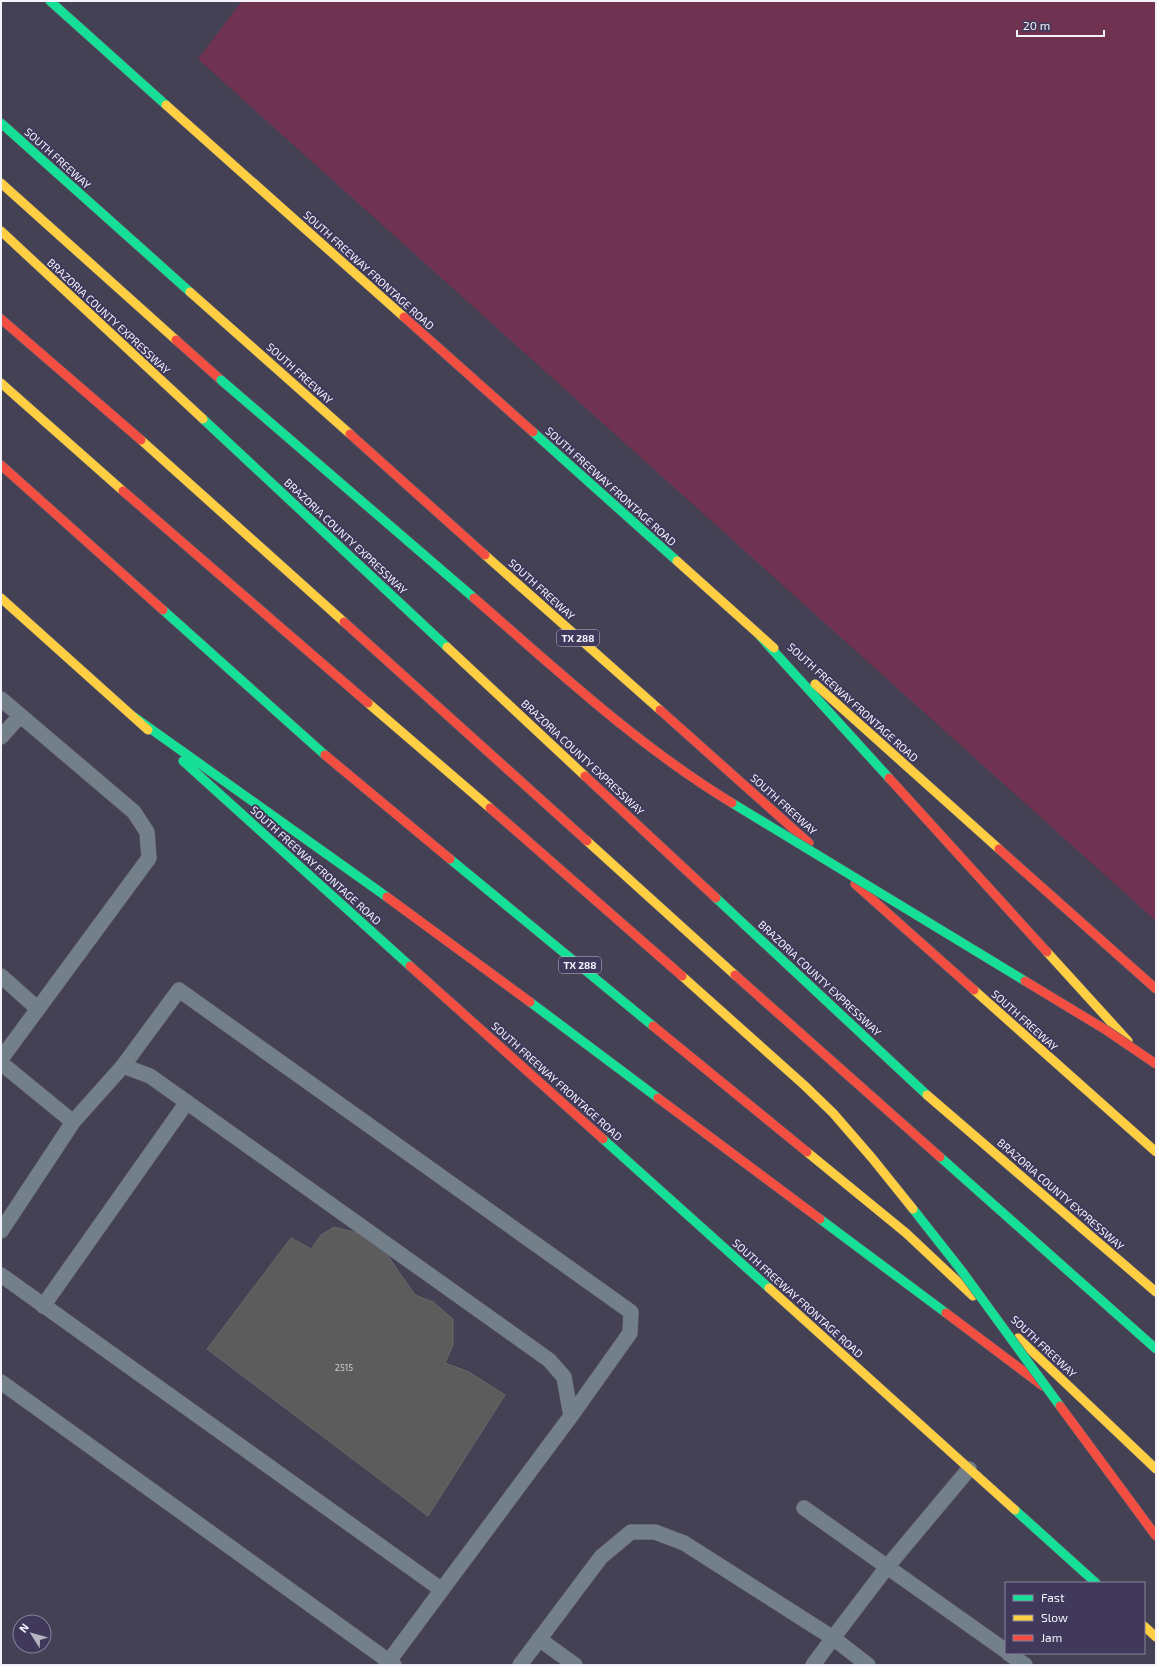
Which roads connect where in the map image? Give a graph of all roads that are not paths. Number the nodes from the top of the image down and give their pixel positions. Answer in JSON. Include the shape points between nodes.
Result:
{"nodes":[{"id":1,"x":50,"y":1,"type":"edge"},
{"id":2,"x":1,"y":123,"type":"edge"},
{"id":3,"x":1,"y":184,"type":"edge"},
{"id":4,"x":1,"y":231,"type":"edge"},
{"id":5,"x":1,"y":319,"type":"edge"},
{"id":6,"x":1,"y":383,"type":"edge"},
{"id":7,"x":1,"y":465,"type":"edge"},
{"id":8,"x":1,"y":598,"type":"edge"},
{"id":9,"x":760,"y":636,"type":"junction"},
{"id":10,"x":1,"y":699,"type":"edge"},
{"id":11,"x":20,"y":716,"type":"junction"},
{"id":12,"x":134,"y":717,"type":"junction"},
{"id":13,"x":1,"y":737,"type":"edge"},
{"id":14,"x":1,"y":976,"type":"edge"},
{"id":15,"x":1156,"y":989,"type":"edge"},
{"id":16,"x":38,"y":1010,"type":"junction"},
{"id":17,"x":1,"y":1059,"type":"edge"},
{"id":18,"x":1,"y":1063,"type":"edge"},
{"id":19,"x":1156,"y":1064,"type":"edge"},
{"id":20,"x":123,"y":1066,"type":"junction"},
{"id":21,"x":1156,"y":1071,"type":"edge"},
{"id":22,"x":187,"y":1102,"type":"junction"},
{"id":23,"x":73,"y":1122,"type":"junction"},
{"id":24,"x":1156,"y":1152,"type":"edge"},
{"id":25,"x":1,"y":1231,"type":"edge"},
{"id":26,"x":1,"y":1276,"type":"edge"},
{"id":27,"x":1156,"y":1292,"type":"edge"},
{"id":28,"x":43,"y":1306,"type":"junction"},
{"id":29,"x":1156,"y":1349,"type":"edge"},
{"id":30,"x":1,"y":1382,"type":"edge"},
{"id":31,"x":1073,"y":1408,"type":"dead end"},
{"id":32,"x":571,"y":1416,"type":"junction"},
{"id":33,"x":1098,"y":1427,"type":"dead end"},
{"id":34,"x":969,"y":1469,"type":"junction"},
{"id":35,"x":1156,"y":1469,"type":"edge"},
{"id":36,"x":804,"y":1508,"type":"dead end"},
{"id":37,"x":1156,"y":1536,"type":"edge"},
{"id":38,"x":887,"y":1567,"type":"junction"},
{"id":39,"x":1095,"y":1582,"type":"edge"},
{"id":40,"x":442,"y":1590,"type":"junction"},
{"id":41,"x":1145,"y":1627,"type":"edge"},
{"id":42,"x":1156,"y":1637,"type":"edge"},
{"id":43,"x":833,"y":1638,"type":"junction"},
{"id":44,"x":539,"y":1639,"type":"junction"},
{"id":45,"x":1005,"y":1651,"type":"edge"},
{"id":46,"x":1010,"y":1654,"type":"edge"},
{"id":47,"x":390,"y":1664,"type":"edge"},
{"id":48,"x":520,"y":1665,"type":"edge"},
{"id":49,"x":575,"y":1665,"type":"edge"},
{"id":50,"x":813,"y":1665,"type":"edge"},
{"id":51,"x":868,"y":1665,"type":"edge"},
{"id":52,"x":1025,"y":1665,"type":"edge"}],
"edges":[{"from":1,"to":9,"type":"main road","name":"SOUTH FREEWAY FRONTAGE ROAD"},
{"from":2,"to":24,"type":"main road","name":"SOUTH FREEWAY","number":"TX 288"},
{"from":3,"to":19,"type":"main road","bridge":true,"via":[[221,380],[615,720],[698,782],[1106,1030]]},
{"from":4,"to":27,"type":"main road","name":"BRAZORIA COUNTY EXPRESSWAY","via":[[924,1092]]},
{"from":5,"to":29,"type":"main road","via":[[156,453]]},
{"from":6,"to":37,"type":"main road","bridge":true,"via":[[628,927],[809,1089],[872,1158],[961,1270]]},
{"from":7,"to":35,"type":"main road","name":"SOUTH FREEWAY","number":"TX 288","via":[[339,768],[906,1233]]},
{"from":8,"to":12,"type":"main road","name":"SOUTH FREEWAY FRONTAGE ROAD"},
{"from":9,"to":15,"type":"main road","name":"SOUTH FREEWAY FRONTAGE ROAD"},
{"from":9,"to":21,"type":"main road"},
{"from":10,"to":11,"type":"lane"},
{"from":11,"to":13,"type":"lane"},
{"from":11,"to":16,"type":"lane","via":[[134,812],[147,832],[149,858]]},
{"from":12,"to":31,"type":"main road","via":[[432,929]]},
{"from":12,"to":34,"type":"main road","name":"SOUTH FREEWAY FRONTAGE ROAD"},
{"from":14,"to":16,"type":"lane"},
{"from":16,"to":17,"type":"lane"},
{"from":18,"to":23,"type":"lane"},
{"from":20,"to":22,"type":"lane","via":[[150,1076]]},
{"from":20,"to":23,"type":"lane"},
{"from":20,"to":32,"type":"lane","via":[[179,990],[631,1312],[630,1334]]},
{"from":22,"to":28,"type":"lane"},
{"from":22,"to":32,"type":"lane","via":[[549,1360],[564,1377]]},
{"from":23,"to":25,"type":"lane"},
{"from":26,"to":28,"type":"lane"},
{"from":28,"to":40,"type":"lane"},
{"from":30,"to":47,"type":"lane"},
{"from":32,"to":40,"type":"lane"},
{"from":33,"to":35,"type":"main road"},
{"from":34,"to":38,"type":"lane"},
{"from":34,"to":39,"type":"main road","name":"SOUTH FREEWAY FRONTAGE ROAD"},
{"from":36,"to":38,"type":"lane"},
{"from":38,"to":43,"type":"lane"},
{"from":38,"to":45,"type":"lane"},
{"from":40,"to":47,"type":"lane"},
{"from":41,"to":42,"type":"main road"},
{"from":43,"to":44,"type":"lane","via":[[684,1543],[655,1532],[631,1532],[601,1557]]},
{"from":43,"to":50,"type":"lane"},
{"from":43,"to":51,"type":"lane"},
{"from":44,"to":48,"type":"lane"},
{"from":44,"to":49,"type":"lane"},
{"from":46,"to":52,"type":"lane"}]}
